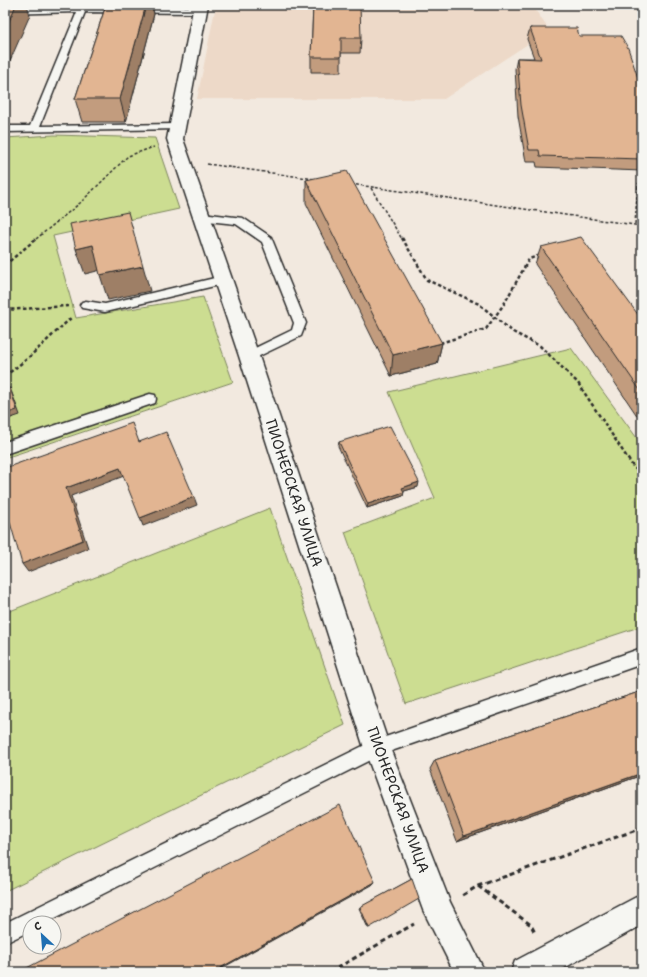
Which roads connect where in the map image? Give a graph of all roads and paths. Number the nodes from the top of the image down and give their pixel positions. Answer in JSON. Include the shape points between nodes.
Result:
{"nodes":[{"id":1,"x":107,"y":7,"type":"edge"},
{"id":2,"x":201,"y":7,"type":"edge"},
{"id":3,"x":82,"y":9,"type":"junction"},
{"id":4,"x":5,"y":11,"type":"edge"},
{"id":5,"x":5,"y":129,"type":"edge"},
{"id":6,"x":34,"y":129,"type":"junction"},
{"id":7,"x":176,"y":133,"type":"junction"},
{"id":8,"x":182,"y":160,"type":"junction"},
{"id":9,"x":316,"y":179,"type":"edge"},
{"id":10,"x":642,"y":181,"type":"edge"},
{"id":11,"x":347,"y":184,"type":"edge"},
{"id":12,"x":370,"y":187,"type":"junction"},
{"id":13,"x":202,"y":218,"type":"junction"},
{"id":14,"x":635,"y":224,"type":"junction"},
{"id":15,"x":642,"y":226,"type":"edge"},
{"id":16,"x":542,"y":255,"type":"dead end"},
{"id":17,"x":5,"y":265,"type":"edge"},
{"id":18,"x":223,"y":280,"type":"junction"},
{"id":19,"x":86,"y":305,"type":"junction"},
{"id":20,"x":5,"y":310,"type":"edge"},
{"id":21,"x":494,"y":317,"type":"junction"},
{"id":22,"x":435,"y":344,"type":"edge"},
{"id":23,"x":249,"y":356,"type":"junction"},
{"id":24,"x":5,"y":376,"type":"edge"},
{"id":25,"x":150,"y":399,"type":"dead end"},
{"id":26,"x":5,"y":448,"type":"edge"},
{"id":27,"x":642,"y":473,"type":"edge"},
{"id":28,"x":642,"y":656,"type":"edge"},
{"id":29,"x":377,"y":748,"type":"junction"},
{"id":30,"x":642,"y":828,"type":"edge"},
{"id":31,"x":478,"y":886,"type":"junction"},
{"id":32,"x":642,"y":909,"type":"edge"},
{"id":33,"x":438,"y":910,"type":"junction"},
{"id":34,"x":5,"y":933,"type":"edge"},
{"id":35,"x":538,"y":965,"type":"edge"},
{"id":36,"x":330,"y":972,"type":"edge"},
{"id":37,"x":470,"y":972,"type":"edge"}],
"edges":[{"from":1,"to":2,"type":"lane"},
{"from":1,"to":3,"type":"lane"},
{"from":2,"to":7,"type":"street","name":"ПИОНЕРСКАЯ УЛИЦА"},
{"from":3,"to":4,"type":"lane"},
{"from":3,"to":6,"type":"lane"},
{"from":5,"to":6,"type":"lane"},
{"from":6,"to":7,"type":"lane"},
{"from":7,"to":8,"type":"street","name":"ПИОНЕРСКАЯ УЛИЦА"},
{"from":7,"to":17,"type":"path","via":[[128,156],[80,203]]},
{"from":8,"to":9,"type":"path"},
{"from":8,"to":13,"type":"street","name":"ПИОНЕРСКАЯ УЛИЦА"},
{"from":10,"to":14,"type":"path","via":[[638,184]]},
{"from":11,"to":12,"type":"path"},
{"from":12,"to":14,"type":"path"},
{"from":12,"to":21,"type":"path","via":[[427,280],[479,304]]},
{"from":13,"to":18,"type":"street","name":"ПИОНЕРСКАЯ УЛИЦА"},
{"from":13,"to":23,"type":"lane","via":[[239,221],[266,240],[300,323],[297,333]]},
{"from":14,"to":15,"type":"path"},
{"from":16,"to":21,"type":"path","via":[[529,259]]},
{"from":18,"to":19,"type":"lane","via":[[104,308]]},
{"from":18,"to":23,"type":"street","name":"ПИОНЕРСКАЯ УЛИЦА"},
{"from":19,"to":20,"type":"path"},
{"from":19,"to":24,"type":"path","via":[[28,359]]},
{"from":21,"to":22,"type":"path","via":[[486,329]]},
{"from":21,"to":27,"type":"path","via":[[513,332],[540,346],[578,383],[634,468]]},
{"from":23,"to":29,"type":"street","name":"ПИОНЕРСКАЯ УЛИЦА"},
{"from":25,"to":26,"type":"lane"},
{"from":28,"to":29,"type":"lane"},
{"from":29,"to":33,"type":"street","name":"ПИОНЕРСКАЯ УЛИЦА"},
{"from":29,"to":34,"type":"lane"},
{"from":30,"to":31,"type":"path"},
{"from":31,"to":33,"type":"path"},
{"from":31,"to":35,"type":"path","via":[[531,925]]},
{"from":32,"to":35,"type":"street"},
{"from":33,"to":36,"type":"path"},
{"from":33,"to":37,"type":"street","name":"ПИОНЕРСКАЯ УЛИЦА"}]}
